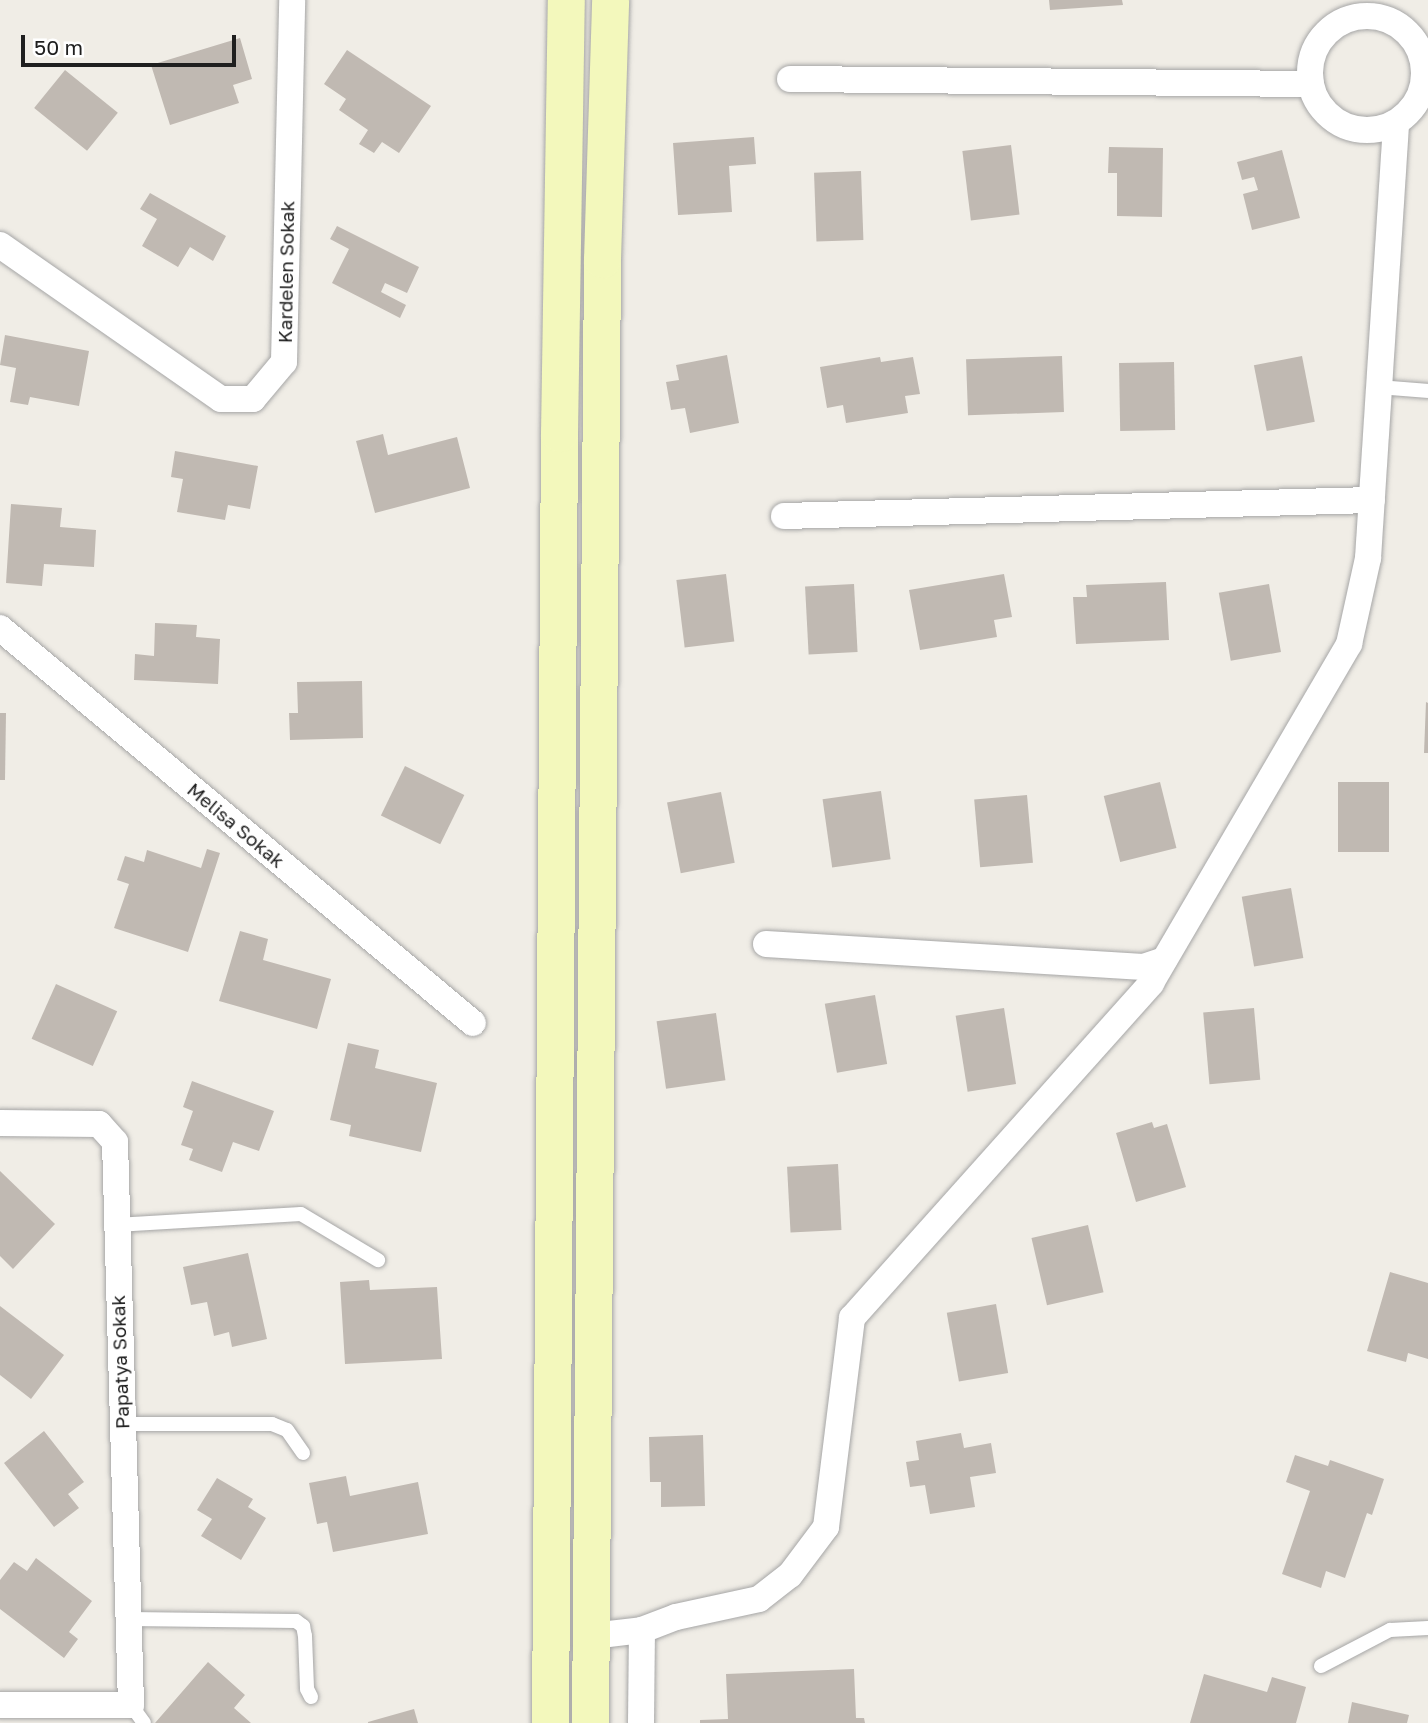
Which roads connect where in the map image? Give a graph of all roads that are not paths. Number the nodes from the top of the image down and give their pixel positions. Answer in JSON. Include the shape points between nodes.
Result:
{"nodes":[{"id":1,"x":292,"y":0,"type":"edge"},
{"id":2,"x":566,"y":0,"type":"edge"},
{"id":3,"x":610,"y":0,"type":"edge"},
{"id":4,"x":1369,"y":8,"type":"edge"},
{"id":5,"x":790,"y":79,"type":"dead end"},
{"id":6,"x":1311,"y":84,"type":"junction"},
{"id":7,"x":1426,"y":85,"type":"edge"},
{"id":8,"x":1396,"y":123,"type":"junction"},
{"id":9,"x":0,"y":245,"type":"edge"},
{"id":10,"x":1379,"y":387,"type":"junction"},
{"id":11,"x":1428,"y":391,"type":"edge"},
{"id":12,"x":1372,"y":500,"type":"junction"},
{"id":13,"x":784,"y":516,"type":"dead end"},
{"id":14,"x":0,"y":628,"type":"edge"},
{"id":15,"x":766,"y":944,"type":"dead end"},
{"id":16,"x":1164,"y":960,"type":"junction"},
{"id":17,"x":473,"y":1023,"type":"dead end"},
{"id":18,"x":0,"y":1124,"type":"edge"},
{"id":19,"x":116,"y":1225,"type":"junction"},
{"id":20,"x":378,"y":1260,"type":"dead end"},
{"id":21,"x":122,"y":1424,"type":"junction"},
{"id":22,"x":303,"y":1453,"type":"dead end"},
{"id":23,"x":129,"y":1619,"type":"junction"},
{"id":24,"x":1428,"y":1628,"type":"edge"},
{"id":25,"x":642,"y":1630,"type":"junction"},
{"id":26,"x":592,"y":1636,"type":"junction"},
{"id":27,"x":1321,"y":1667,"type":"dead end"},
{"id":28,"x":311,"y":1697,"type":"dead end"},
{"id":29,"x":0,"y":1705,"type":"edge"},
{"id":30,"x":138,"y":1714,"type":"edge"},
{"id":31,"x":550,"y":1723,"type":"edge"},
{"id":32,"x":590,"y":1723,"type":"edge"},
{"id":33,"x":640,"y":1723,"type":"edge"}],
"edges":[{"from":1,"to":9,"type":"street","name":"Kardelen Sokak","via":[[284,362],[253,399],[221,399]]},
{"from":2,"to":31,"type":"main road","via":[[558,461]]},
{"from":3,"to":26,"type":"main road","via":[[601,371]]},
{"from":4,"to":6,"type":"street","via":[[1332,29],[1319,43],[1311,64]]},
{"from":4,"to":7,"type":"street","via":[[1406,31],[1418,46]]},
{"from":5,"to":6,"type":"street"},
{"from":6,"to":8,"type":"street","via":[[1318,103],[1331,118],[1357,130],[1377,130]]},
{"from":7,"to":8,"type":"street","via":[[1411,111]]},
{"from":8,"to":10,"type":"street"},
{"from":10,"to":11,"type":"lane"},
{"from":10,"to":12,"type":"street"},
{"from":12,"to":13,"type":"street"},
{"from":12,"to":16,"type":"street","via":[[1368,558],[1349,644]]},
{"from":14,"to":17,"type":"street","name":"Melisa Sokak"},
{"from":15,"to":16,"type":"street","via":[[1143,967]]},
{"from":16,"to":25,"type":"street","via":[[1151,983],[852,1318],[826,1527],[790,1575],[759,1599]]},
{"from":18,"to":19,"type":"street","name":"Papatya Sokak","via":[[99,1124],[115,1142]]},
{"from":19,"to":20,"type":"lane","via":[[300,1214]]},
{"from":19,"to":21,"type":"street","name":"Papatya Sokak"},
{"from":21,"to":22,"type":"lane","via":[[272,1424],[287,1430]]},
{"from":21,"to":23,"type":"street","name":"Papatya Sokak"},
{"from":23,"to":28,"type":"lane","via":[[296,1622],[303,1626]]},
{"from":23,"to":30,"type":"street","name":"Papatya Sokak"},
{"from":24,"to":27,"type":"lane","via":[[1390,1630]]},
{"from":25,"to":26,"type":"street"},
{"from":25,"to":33,"type":"street"},
{"from":26,"to":32,"type":"main road"},
{"from":29,"to":30,"type":"street"}]}
